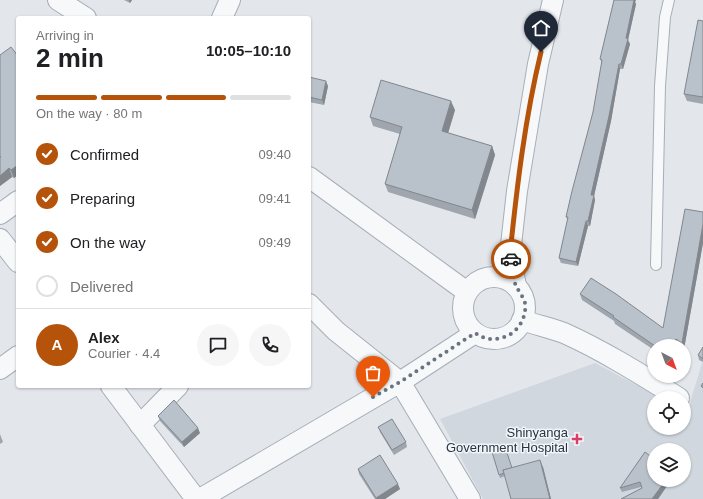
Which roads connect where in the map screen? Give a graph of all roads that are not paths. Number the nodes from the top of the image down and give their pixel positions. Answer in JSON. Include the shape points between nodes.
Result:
{"nodes":[{"id":1,"x":58,"y":0,"type":"edge"},
{"id":2,"x":230,"y":0,"type":"edge"},
{"id":3,"x":553,"y":0,"type":"edge"},
{"id":4,"x":669,"y":0,"type":"edge"},
{"id":5,"x":83,"y":16,"type":"edge"},
{"id":6,"x":223,"y":16,"type":"edge"},
{"id":7,"x":311,"y":178,"type":"edge"},
{"id":8,"x":16,"y":202,"type":"edge"},
{"id":9,"x":0,"y":214,"type":"edge"},
{"id":10,"x":0,"y":239,"type":"edge"},
{"id":11,"x":16,"y":259,"type":"edge"},
{"id":12,"x":656,"y":265,"type":"dead end"},
{"id":13,"x":516,"y":286,"type":"junction"},
{"id":14,"x":467,"y":292,"type":"junction"},
{"id":15,"x":311,"y":306,"type":"edge"},
{"id":16,"x":522,"y":320,"type":"junction"},
{"id":17,"x":475,"y":333,"type":"junction"},
{"id":18,"x":16,"y":357,"type":"edge"},
{"id":19,"x":0,"y":369,"type":"edge"},
{"id":20,"x":400,"y":382,"type":"junction"},
{"id":21,"x":112,"y":388,"type":"edge"},
{"id":22,"x":176,"y":388,"type":"edge"},
{"id":23,"x":668,"y":391,"type":"edge"},
{"id":24,"x":140,"y":425,"type":"junction"},
{"id":25,"x":196,"y":499,"type":"edge"},
{"id":26,"x":200,"y":499,"type":"edge"},
{"id":27,"x":470,"y":499,"type":"edge"}],
"edges":[{"from":1,"to":5,"type":"street"},
{"from":2,"to":6,"type":"street"},
{"from":3,"to":13,"type":"street","via":[[538,64],[517,191],[510,254]]},
{"from":4,"to":12,"type":"lane","via":[[665,17],[660,86]]},
{"from":7,"to":14,"type":"street"},
{"from":8,"to":9,"type":"street"},
{"from":10,"to":11,"type":"street"},
{"from":13,"to":14,"type":"street","via":[[507,280],[492,277],[478,282]]},
{"from":13,"to":16,"type":"street","via":[[525,302]]},
{"from":14,"to":17,"type":"street","via":[[463,314],[467,325]]},
{"from":15,"to":20,"type":"street","via":[[336,331]]},
{"from":16,"to":17,"type":"street","via":[[511,334],[499,339],[486,338]]},
{"from":16,"to":23,"type":"street","via":[[562,333],[594,348]]},
{"from":17,"to":20,"type":"street"},
{"from":18,"to":19,"type":"street"},
{"from":20,"to":26,"type":"street"},
{"from":20,"to":27,"type":"street"},
{"from":21,"to":24,"type":"street"},
{"from":22,"to":24,"type":"street"},
{"from":24,"to":25,"type":"street"}]}
